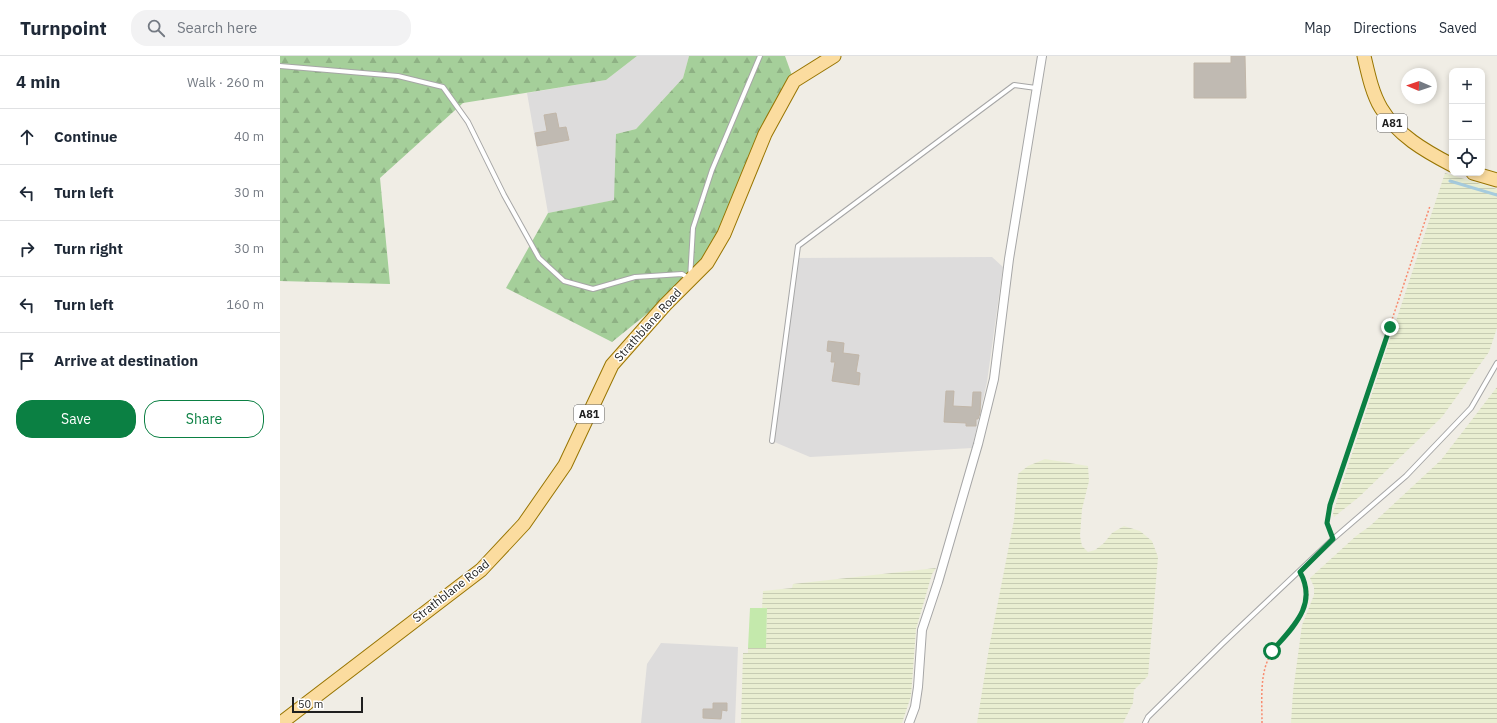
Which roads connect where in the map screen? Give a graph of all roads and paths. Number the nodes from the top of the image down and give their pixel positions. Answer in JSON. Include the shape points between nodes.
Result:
{"nodes":[{"id":1,"x":760,"y":56,"type":"edge"},
{"id":2,"x":834,"y":56,"type":"edge"},
{"id":3,"x":1042,"y":56,"type":"edge"},
{"id":4,"x":1364,"y":56,"type":"edge"},
{"id":5,"x":280,"y":66,"type":"edge"},
{"id":6,"x":1037,"y":88,"type":"junction"},
{"id":7,"x":1449,"y":164,"type":"edge"},
{"id":8,"x":1483,"y":176,"type":"edge"},
{"id":9,"x":1497,"y":180,"type":"edge"},
{"id":10,"x":1430,"y":206,"type":"dead end"},
{"id":11,"x":1497,"y":363,"type":"edge"},
{"id":12,"x":772,"y":441,"type":"dead end"},
{"id":13,"x":1333,"y":539,"type":"junction"},
{"id":14,"x":1300,"y":572,"type":"junction"},
{"id":15,"x":281,"y":723,"type":"edge"},
{"id":16,"x":909,"y":723,"type":"edge"},
{"id":17,"x":1145,"y":723,"type":"edge"},
{"id":18,"x":1262,"y":723,"type":"edge"}],
"edges":[{"from":1,"to":5,"type":"lane","via":[[712,170],[693,228],[690,279],[682,274],[635,277],[593,289],[564,280],[540,258],[504,195],[468,122],[443,87],[398,76]]},
{"from":2,"to":15,"type":"main road","name":"Strathblane Road","number":"A81","via":[[794,81],[765,134],[738,202],[707,263],[665,305],[612,365],[565,465],[524,524],[481,570]]},
{"from":3,"to":6,"type":"street"},
{"from":4,"to":7,"type":"main road","number":"A81","via":[[1381,108],[1398,130],[1426,152]]},
{"from":6,"to":12,"type":"lane","via":[[1014,85],[798,246]]},
{"from":6,"to":16,"type":"street","via":[[1009,259],[994,379],[978,444],[922,630],[918,687]]},
{"from":8,"to":9,"type":"main road"},
{"from":10,"to":13,"type":"path","via":[[1330,505],[1327,523]]},
{"from":11,"to":13,"type":"lane","via":[[1471,408],[1406,476]]},
{"from":13,"to":14,"type":"lane"},
{"from":14,"to":17,"type":"lane","via":[[1222,644],[1148,717]]},
{"from":14,"to":18,"type":"path","via":[[1305,580],[1307,593],[1305,607],[1272,651],[1267,662],[1263,679]]}]}
